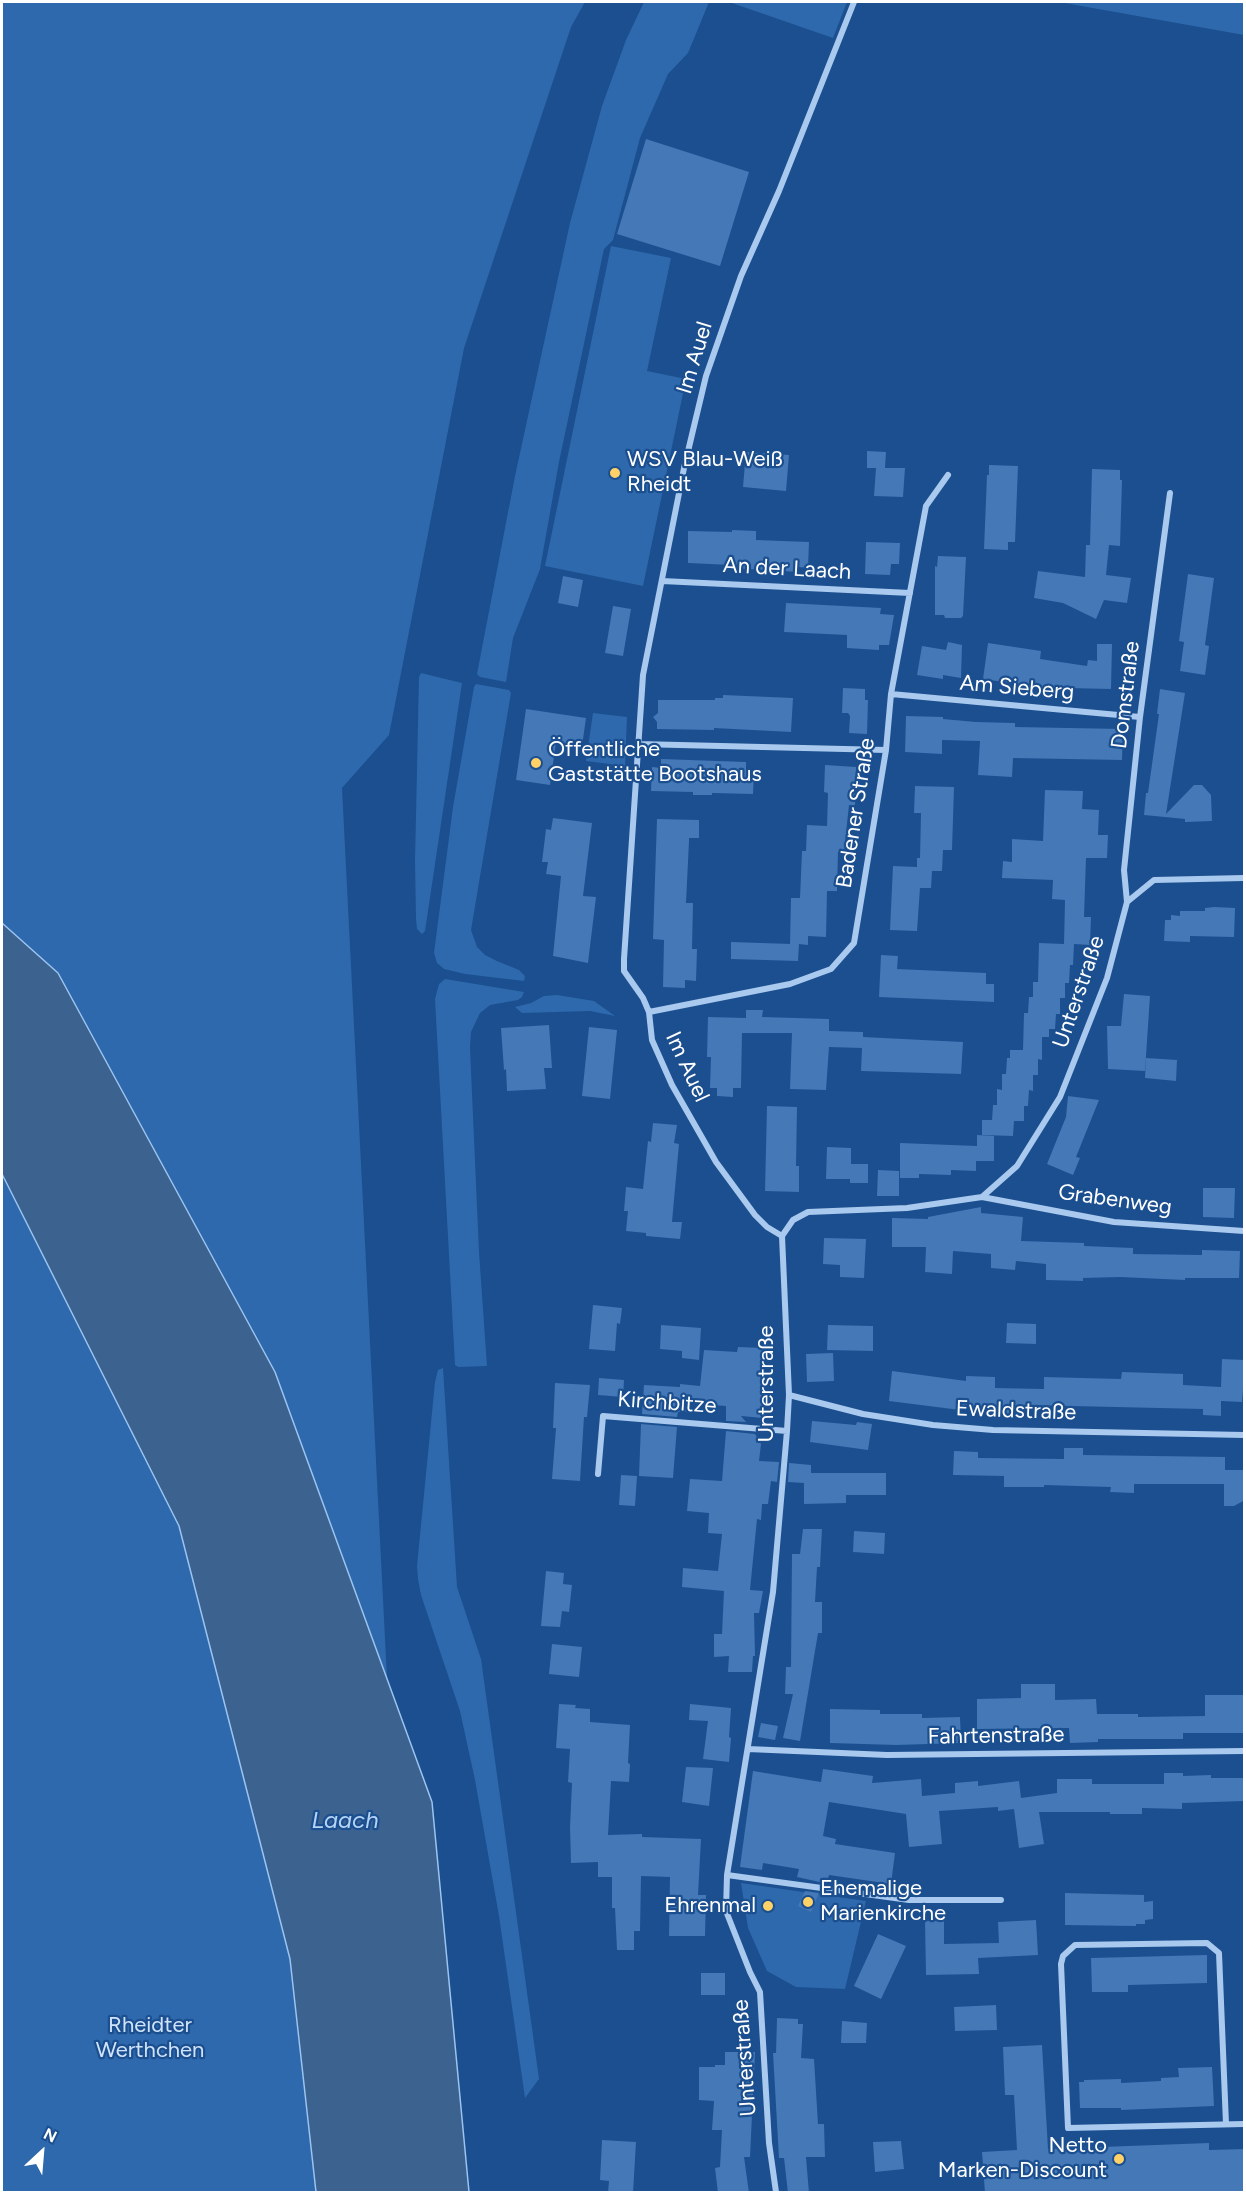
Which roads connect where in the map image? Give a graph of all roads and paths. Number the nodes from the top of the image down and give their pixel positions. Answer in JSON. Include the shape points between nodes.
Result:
{"nodes":[{"id":1,"x":854,"y":2,"type":"edge"},
{"id":2,"x":948,"y":475,"type":"dead end"},
{"id":3,"x":1170,"y":493,"type":"dead end"},
{"id":4,"x":662,"y":581,"type":"junction"},
{"id":5,"x":910,"y":593,"type":"junction"},
{"id":6,"x":891,"y":694,"type":"junction"},
{"id":7,"x":1140,"y":717,"type":"junction"},
{"id":8,"x":638,"y":744,"type":"junction"},
{"id":9,"x":886,"y":750,"type":"junction"},
{"id":10,"x":1245,"y":878,"type":"edge"},
{"id":11,"x":1127,"y":902,"type":"junction"},
{"id":12,"x":648,"y":1012,"type":"junction"},
{"id":13,"x":982,"y":1197,"type":"junction"},
{"id":14,"x":1245,"y":1231,"type":"edge"},
{"id":15,"x":782,"y":1236,"type":"junction"},
{"id":16,"x":789,"y":1395,"type":"junction"},
{"id":17,"x":787,"y":1431,"type":"junction"},
{"id":18,"x":1245,"y":1435,"type":"edge"},
{"id":19,"x":598,"y":1474,"type":"dead end"},
{"id":20,"x":748,"y":1749,"type":"junction"},
{"id":21,"x":1245,"y":1750,"type":"edge"},
{"id":22,"x":727,"y":1875,"type":"junction"},
{"id":23,"x":1001,"y":1900,"type":"dead end"},
{"id":24,"x":1226,"y":2124,"type":"junction"},
{"id":25,"x":1245,"y":2124,"type":"edge"},
{"id":26,"x":776,"y":2193,"type":"edge"}],
"edges":[{"from":1,"to":4,"type":"street","name":"Im Auel","via":[[741,276],[706,376]]},
{"from":2,"to":5,"type":"street","name":"Badener Straße","via":[[926,506]]},
{"from":3,"to":7,"type":"street","name":"Domstraße"},
{"from":4,"to":5,"type":"street","name":"An der Laach"},
{"from":4,"to":8,"type":"street","name":"Im Auel","via":[[643,675]]},
{"from":5,"to":6,"type":"street","name":"Badener Straße"},
{"from":6,"to":7,"type":"street","name":"Am Sieberg"},
{"from":6,"to":9,"type":"street","name":"Badener Straße"},
{"from":7,"to":11,"type":"street","name":"Domstraße","via":[[1124,870]]},
{"from":8,"to":9,"type":"street"},
{"from":8,"to":12,"type":"street","name":"Im Auel","via":[[624,971]]},
{"from":9,"to":12,"type":"street","name":"Badener Straße","via":[[854,944],[831,969],[789,984]]},
{"from":10,"to":11,"type":"street","via":[[1154,880]]},
{"from":11,"to":13,"type":"street","name":"Unterstraße","via":[[1107,978],[1060,1097],[1017,1166]]},
{"from":12,"to":15,"type":"street","name":"Im Auel","via":[[652,1040],[672,1085],[716,1162],[755,1215]]},
{"from":13,"to":14,"type":"street","name":"Grabenweg","via":[[1114,1222]]},
{"from":13,"to":15,"type":"street","via":[[907,1208],[808,1212],[793,1220]]},
{"from":15,"to":16,"type":"street","name":"Unterstraße"},
{"from":16,"to":17,"type":"street","name":"Unterstraße"},
{"from":16,"to":18,"type":"street","name":"Ewaldstraße","via":[[863,1414],[933,1425],[993,1430]]},
{"from":17,"to":19,"type":"street","name":"Kirchbitze","via":[[603,1416]]},
{"from":17,"to":20,"type":"street","name":"Unterstraße","via":[[773,1592]]},
{"from":20,"to":21,"type":"street","name":"Fahrtenstraße","via":[[887,1755]]},
{"from":20,"to":22,"type":"street","name":"Unterstraße"},
{"from":22,"to":23,"type":"street","via":[[909,1900]]},
{"from":22,"to":26,"type":"street","name":"Unterstraße","via":[[726,1911],[760,1992],[769,2143]]},
{"from":24,"to":24,"type":"street","via":[[1219,1953],[1207,1942],[1075,1945],[1063,1956],[1061,1964],[1068,2128]]},
{"from":24,"to":25,"type":"street"}]}
